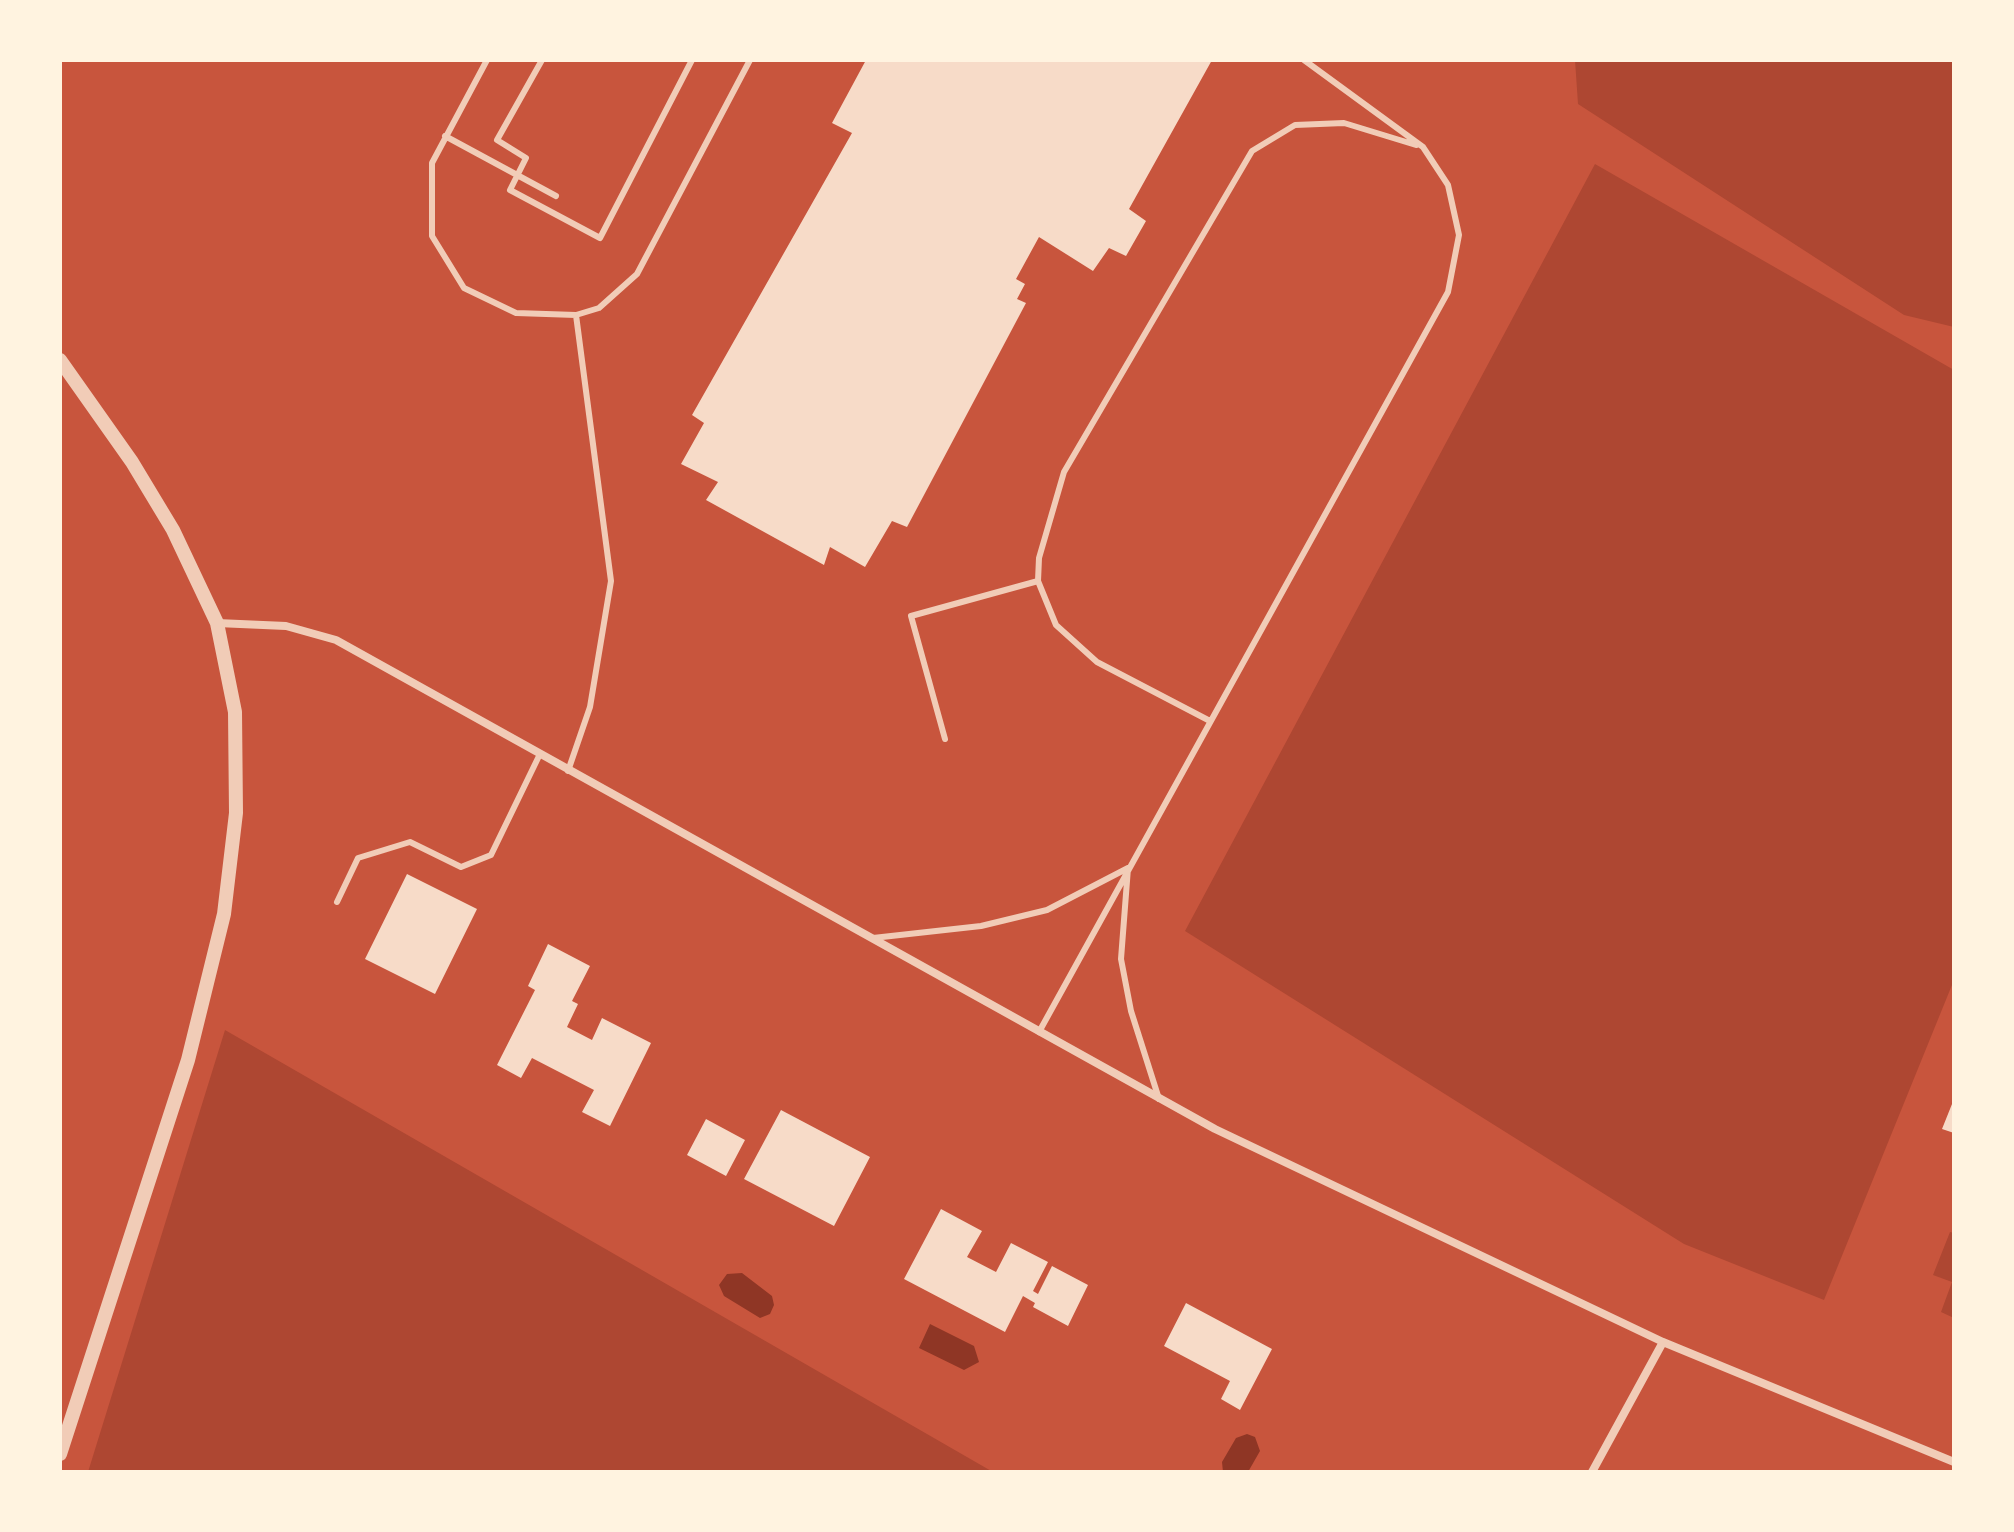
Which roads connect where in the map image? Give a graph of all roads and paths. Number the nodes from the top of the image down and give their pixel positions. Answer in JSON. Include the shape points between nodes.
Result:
{"nodes":[{"id":1,"x":487,"y":60,"type":"edge"},
{"id":2,"x":542,"y":60,"type":"edge"},
{"id":3,"x":692,"y":60,"type":"edge"},
{"id":4,"x":750,"y":60,"type":"edge"},
{"id":5,"x":1304,"y":60,"type":"edge"},
{"id":6,"x":445,"y":136,"type":"junction"},
{"id":7,"x":1423,"y":147,"type":"junction"},
{"id":8,"x":514,"y":176,"type":"junction"},
{"id":9,"x":556,"y":196,"type":"dead end"},
{"id":10,"x":576,"y":315,"type":"junction"},
{"id":11,"x":60,"y":360,"type":"edge"},
{"id":12,"x":1038,"y":581,"type":"junction"},
{"id":13,"x":217,"y":623,"type":"junction"},
{"id":14,"x":1210,"y":721,"type":"junction"},
{"id":15,"x":945,"y":739,"type":"dead end"},
{"id":16,"x":539,"y":756,"type":"junction"},
{"id":17,"x":568,"y":771,"type":"junction"},
{"id":18,"x":1128,"y":868,"type":"junction"},
{"id":19,"x":337,"y":902,"type":"dead end"},
{"id":20,"x":869,"y":938,"type":"junction"},
{"id":21,"x":1039,"y":1032,"type":"junction"},
{"id":22,"x":1159,"y":1099,"type":"junction"},
{"id":23,"x":1663,"y":1342,"type":"junction"},
{"id":24,"x":60,"y":1454,"type":"edge"},
{"id":25,"x":1954,"y":1462,"type":"edge"},
{"id":26,"x":1592,"y":1472,"type":"edge"}],
"edges":[{"from":1,"to":6,"type":"lane"},
{"from":2,"to":8,"type":"lane","via":[[497,140],[526,158]]},
{"from":3,"to":8,"type":"lane","via":[[600,238],[510,190]]},
{"from":4,"to":10,"type":"lane","via":[[637,274],[599,308]]},
{"from":5,"to":7,"type":"lane"},
{"from":6,"to":8,"type":"lane"},
{"from":6,"to":10,"type":"lane","via":[[432,163],[432,236],[464,288],[516,313]]},
{"from":7,"to":12,"type":"lane","via":[[1344,123],[1295,125],[1252,151],[1064,472],[1039,558]]},
{"from":7,"to":14,"type":"lane","via":[[1448,185],[1459,235],[1448,292]]},
{"from":8,"to":9,"type":"lane"},
{"from":10,"to":17,"type":"lane","via":[[611,581],[590,707]]},
{"from":11,"to":13,"type":"street","via":[[173,530]]},
{"from":12,"to":14,"type":"lane","via":[[1056,625],[1097,662]]},
{"from":12,"to":15,"type":"lane","via":[[911,616]]},
{"from":13,"to":16,"type":"street","via":[[286,626],[336,640]]},
{"from":13,"to":24,"type":"street","via":[[235,712],[236,813],[224,914],[188,1060]]},
{"from":14,"to":18,"type":"lane"},
{"from":16,"to":17,"type":"street"},
{"from":16,"to":19,"type":"lane","via":[[491,855],[461,867],[410,842],[358,858]]},
{"from":17,"to":20,"type":"street"},
{"from":18,"to":20,"type":"lane","via":[[1047,910],[981,926]]},
{"from":18,"to":21,"type":"lane"},
{"from":18,"to":22,"type":"lane","via":[[1121,959]]},
{"from":20,"to":21,"type":"street"},
{"from":21,"to":22,"type":"street"},
{"from":22,"to":23,"type":"street"},
{"from":23,"to":25,"type":"street"},
{"from":23,"to":26,"type":"street"}]}
